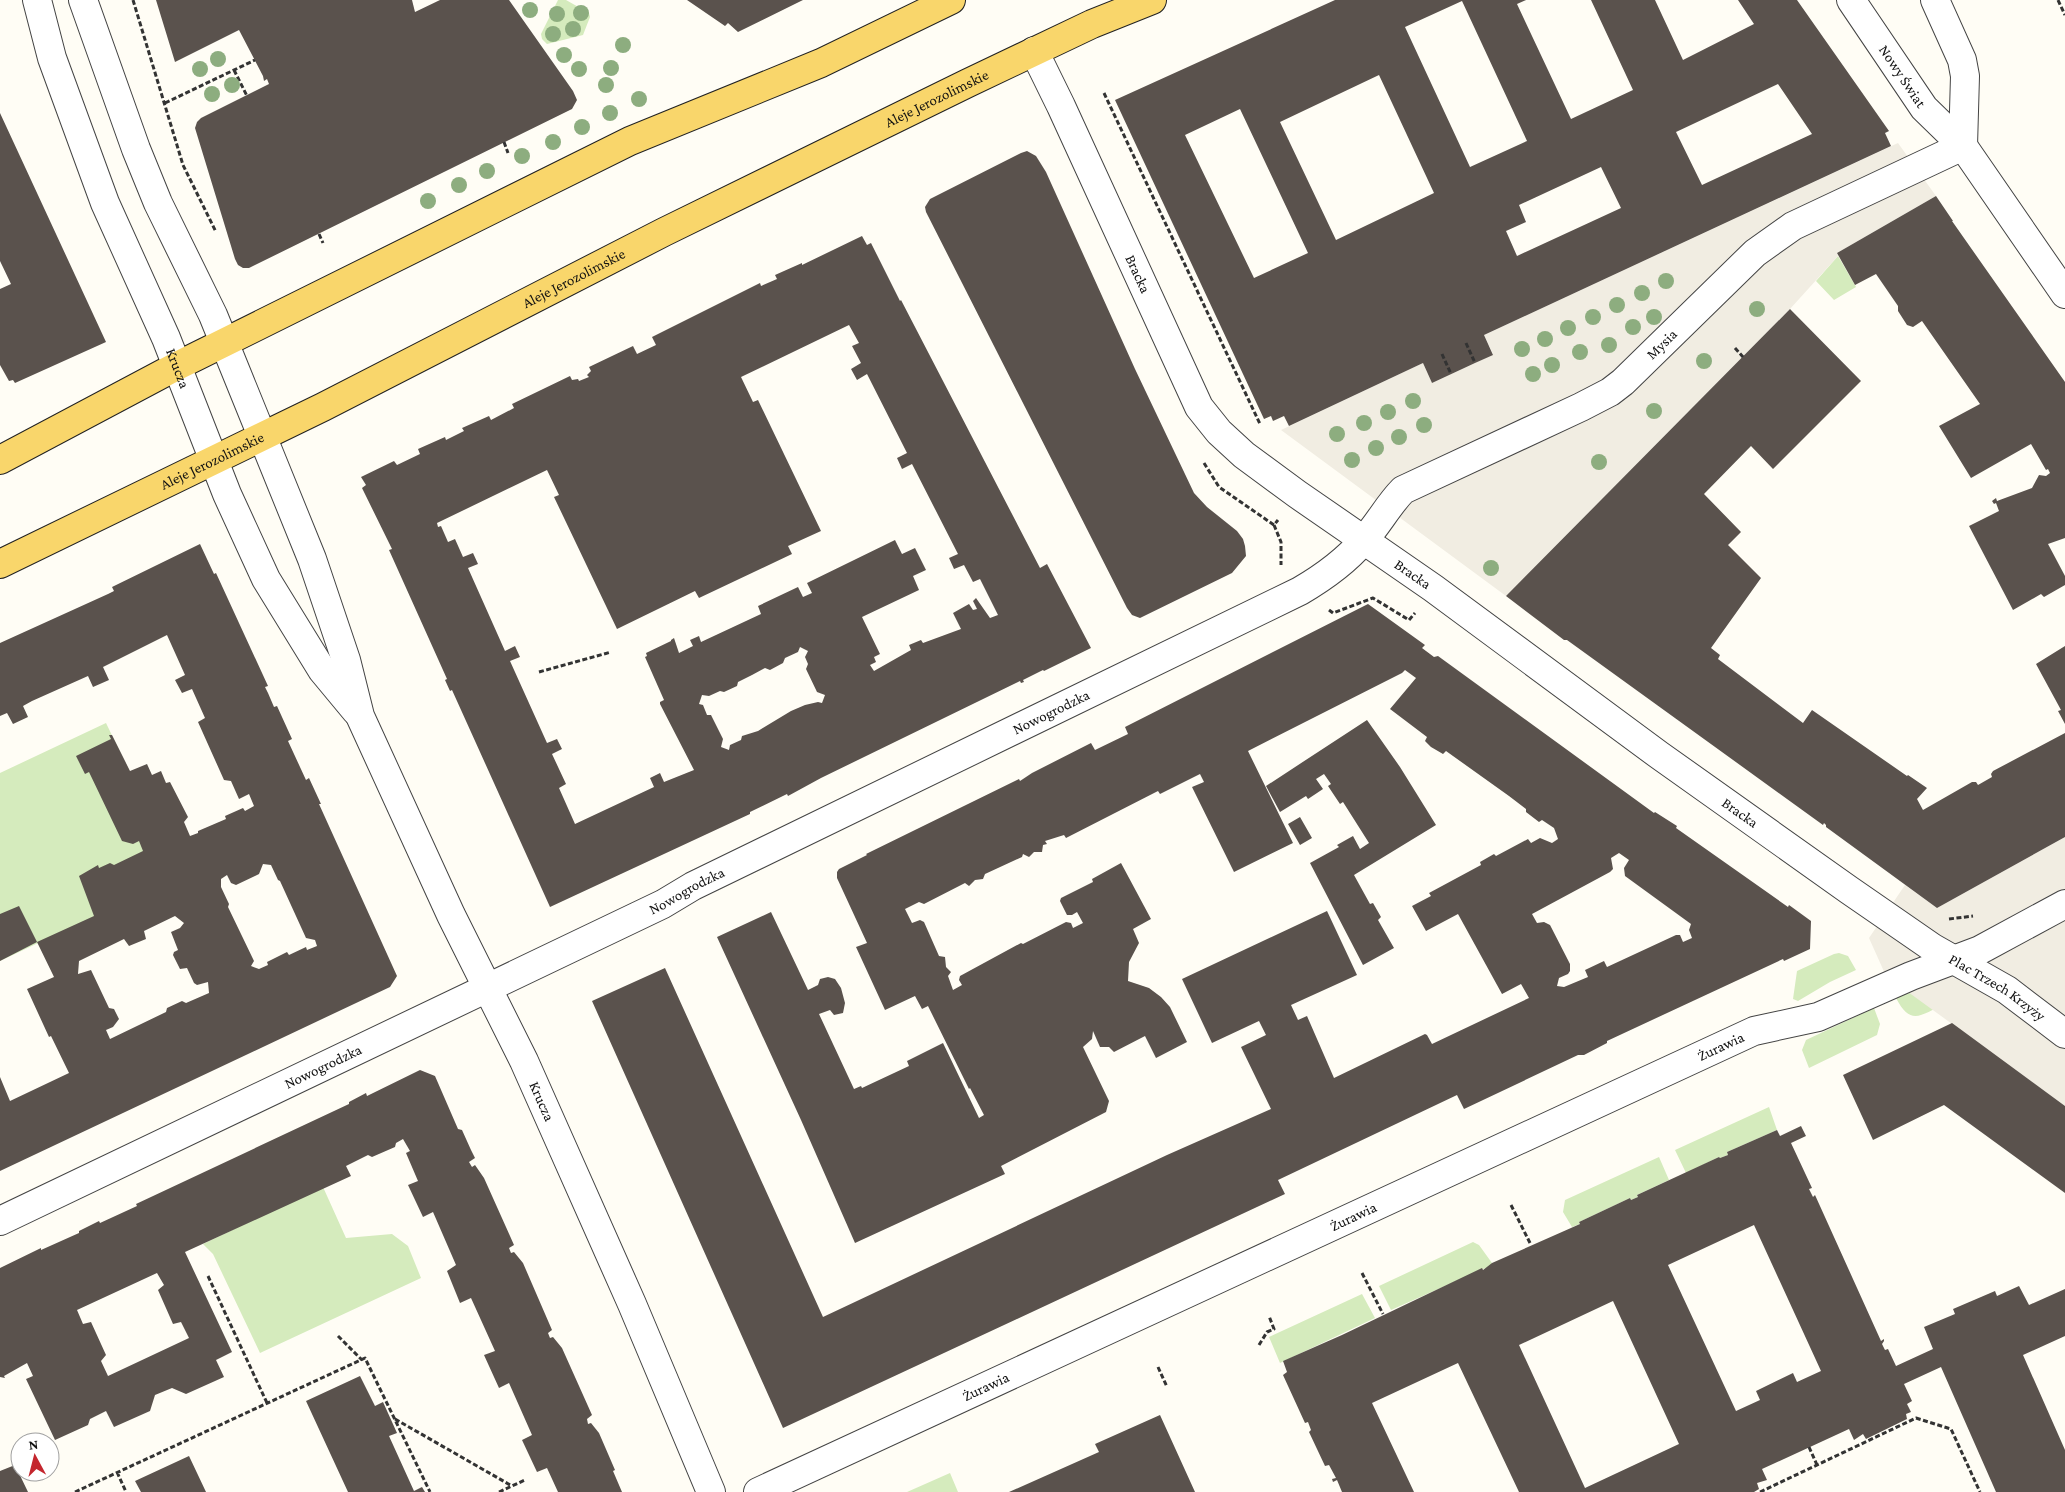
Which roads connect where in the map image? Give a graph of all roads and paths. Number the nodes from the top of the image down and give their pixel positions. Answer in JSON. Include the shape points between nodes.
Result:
{"nodes":[{"id":1,"x":37,"y":0,"type":"edge"},
{"id":2,"x":83,"y":0,"type":"edge"},
{"id":3,"x":133,"y":0,"type":"edge"},
{"id":4,"x":1152,"y":0,"type":"edge"},
{"id":5,"x":1850,"y":0,"type":"edge"},
{"id":6,"x":1935,"y":0,"type":"edge"},
{"id":7,"x":2058,"y":0,"type":"edge"},
{"id":8,"x":942,"y":2,"type":"edge"},
{"id":9,"x":2065,"y":15,"type":"edge"},
{"id":10,"x":1034,"y":51,"type":"junction"},
{"id":11,"x":255,"y":60,"type":"dead end"},
{"id":12,"x":234,"y":70,"type":"junction"},
{"id":13,"x":1104,"y":93,"type":"dead end"},
{"id":14,"x":247,"y":96,"type":"dead end"},
{"id":15,"x":165,"y":103,"type":"junction"},
{"id":16,"x":504,"y":142,"type":"dead end"},
{"id":17,"x":1963,"y":146,"type":"junction"},
{"id":18,"x":508,"y":153,"type":"dead end"},
{"id":19,"x":216,"y":232,"type":"dead end"},
{"id":20,"x":319,"y":234,"type":"dead end"},
{"id":21,"x":323,"y":243,"type":"dead end"},
{"id":22,"x":2065,"y":294,"type":"edge"},
{"id":23,"x":224,"y":343,"type":"junction"},
{"id":24,"x":1466,"y":343,"type":"dead end"},
{"id":25,"x":1735,"y":348,"type":"dead end"},
{"id":26,"x":1442,"y":354,"type":"dead end"},
{"id":27,"x":1743,"y":356,"type":"dead end"},
{"id":28,"x":1475,"y":363,"type":"dead end"},
{"id":29,"x":177,"y":366,"type":"junction"},
{"id":30,"x":1451,"y":374,"type":"dead end"},
{"id":31,"x":1267,"y":429,"type":"dead end"},
{"id":32,"x":262,"y":436,"type":"junction"},
{"id":33,"x":0,"y":460,"type":"edge"},
{"id":34,"x":214,"y":460,"type":"junction"},
{"id":35,"x":1364,"y":541,"type":"junction"},
{"id":36,"x":0,"y":564,"type":"edge"},
{"id":37,"x":611,"y":652,"type":"dead end"},
{"id":38,"x":539,"y":672,"type":"dead end"},
{"id":39,"x":360,"y":716,"type":"junction"},
{"id":40,"x":2065,"y":904,"type":"edge"},
{"id":41,"x":1955,"y":960,"type":"junction"},
{"id":42,"x":487,"y":988,"type":"junction"},
{"id":43,"x":2065,"y":1034,"type":"edge"},
{"id":44,"x":1511,"y":1205,"type":"dead end"},
{"id":45,"x":0,"y":1221,"type":"edge"},
{"id":46,"x":1531,"y":1245,"type":"dead end"},
{"id":47,"x":1362,"y":1273,"type":"dead end"},
{"id":48,"x":208,"y":1276,"type":"dead end"},
{"id":49,"x":1383,"y":1314,"type":"dead end"},
{"id":50,"x":1269,"y":1316,"type":"dead end"},
{"id":51,"x":338,"y":1336,"type":"dead end"},
{"id":52,"x":1259,"y":1345,"type":"dead end"},
{"id":53,"x":362,"y":1360,"type":"junction"},
{"id":54,"x":1158,"y":1367,"type":"dead end"},
{"id":55,"x":1167,"y":1387,"type":"dead end"},
{"id":56,"x":267,"y":1403,"type":"junction"},
{"id":57,"x":394,"y":1419,"type":"junction"},
{"id":58,"x":1809,"y":1447,"type":"dead end"},
{"id":59,"x":1817,"y":1465,"type":"junction"},
{"id":60,"x":117,"y":1472,"type":"junction"},
{"id":61,"x":525,"y":1480,"type":"dead end"},
{"id":62,"x":512,"y":1486,"type":"junction"},
{"id":63,"x":75,"y":1492,"type":"edge"},
{"id":64,"x":126,"y":1492,"type":"edge"},
{"id":65,"x":430,"y":1492,"type":"edge"},
{"id":66,"x":499,"y":1492,"type":"edge"},
{"id":67,"x":711,"y":1492,"type":"edge"},
{"id":68,"x":758,"y":1492,"type":"edge"},
{"id":69,"x":1760,"y":1492,"type":"edge"},
{"id":70,"x":1980,"y":1492,"type":"edge"}],
"edges":[{"from":1,"to":29,"type":"street","name":"Krucza","via":[[52,58],[105,203]]},
{"from":2,"to":23,"type":"street","name":"Krucza","via":[[158,203]]},
{"from":3,"to":15,"type":"path"},
{"from":4,"to":10,"type":"main road","name":"Aleje Jerozolimskie"},
{"from":5,"to":17,"type":"street","name":"Nowy Świat","via":[[1924,108]]},
{"from":6,"to":17,"type":"street","via":[[1962,60],[1965,76]]},
{"from":7,"to":9,"type":"path"},
{"from":8,"to":23,"type":"main road","via":[[821,63],[630,141]]},
{"from":10,"to":32,"type":"main road","name":"Aleje Jerozolimskie","via":[[664,232]]},
{"from":10,"to":35,"type":"street","name":"Bracka","via":[[1198,407],[1244,454]]},
{"from":11,"to":12,"type":"path"},
{"from":12,"to":14,"type":"path"},
{"from":12,"to":15,"type":"path"},
{"from":13,"to":31,"type":"path","via":[[1260,424]]},
{"from":15,"to":19,"type":"path","via":[[184,165]]},
{"from":16,"to":18,"type":"path"},
{"from":17,"to":22,"type":"street","name":"Nowy Świat"},
{"from":17,"to":35,"type":"street","name":"Mysia","via":[[1774,238],[1624,382],[1581,407],[1403,490]]},
{"from":20,"to":21,"type":"path"},
{"from":23,"to":29,"type":"main road"},
{"from":23,"to":32,"type":"street","name":"Krucza"},
{"from":24,"to":28,"type":"path"},
{"from":25,"to":27,"type":"path"},
{"from":26,"to":30,"type":"path"},
{"from":29,"to":33,"type":"main road"},
{"from":29,"to":34,"type":"street","name":"Krucza"},
{"from":32,"to":34,"type":"main road","name":"Aleje Jerozolimskie"},
{"from":32,"to":39,"type":"street","name":"Krucza","via":[[312,558],[346,660]]},
{"from":34,"to":36,"type":"main road","name":"Aleje Jerozolimskie"},
{"from":34,"to":39,"type":"street","name":"Krucza","via":[[266,579],[322,670]]},
{"from":35,"to":41,"type":"street","name":"Bracka","via":[[1841,885]]},
{"from":35,"to":42,"type":"street","name":"Nowogrodzka","via":[[1330,573],[1300,591]]},
{"from":37,"to":38,"type":"path"},
{"from":39,"to":42,"type":"street","name":"Krucza"},
{"from":40,"to":41,"type":"street","name":"Plac Trzech Krzyży","via":[[2001,940]]},
{"from":41,"to":43,"type":"street","name":"Plac Trzech Krzyży","via":[[2007,990]]},
{"from":41,"to":68,"type":"street","name":"Żurawia","via":[[1818,1017],[1754,1031]]},
{"from":42,"to":45,"type":"street","name":"Nowogrodzka"},
{"from":42,"to":67,"type":"street","name":"Krucza","via":[[528,1070],[632,1304]]},
{"from":44,"to":46,"type":"path"},
{"from":47,"to":49,"type":"path"},
{"from":48,"to":56,"type":"path"},
{"from":50,"to":52,"type":"path","via":[[1274,1329],[1267,1332]]},
{"from":51,"to":53,"type":"path"},
{"from":53,"to":56,"type":"path"},
{"from":53,"to":57,"type":"path","via":[[365,1358]]},
{"from":54,"to":55,"type":"path"},
{"from":56,"to":60,"type":"path"},
{"from":57,"to":62,"type":"path"},
{"from":57,"to":65,"type":"path"},
{"from":58,"to":59,"type":"path"},
{"from":59,"to":69,"type":"path"},
{"from":59,"to":70,"type":"path","via":[[1916,1418],[1951,1429]]},
{"from":60,"to":63,"type":"path"},
{"from":60,"to":64,"type":"path"},
{"from":61,"to":62,"type":"path"},
{"from":62,"to":66,"type":"path"}]}
